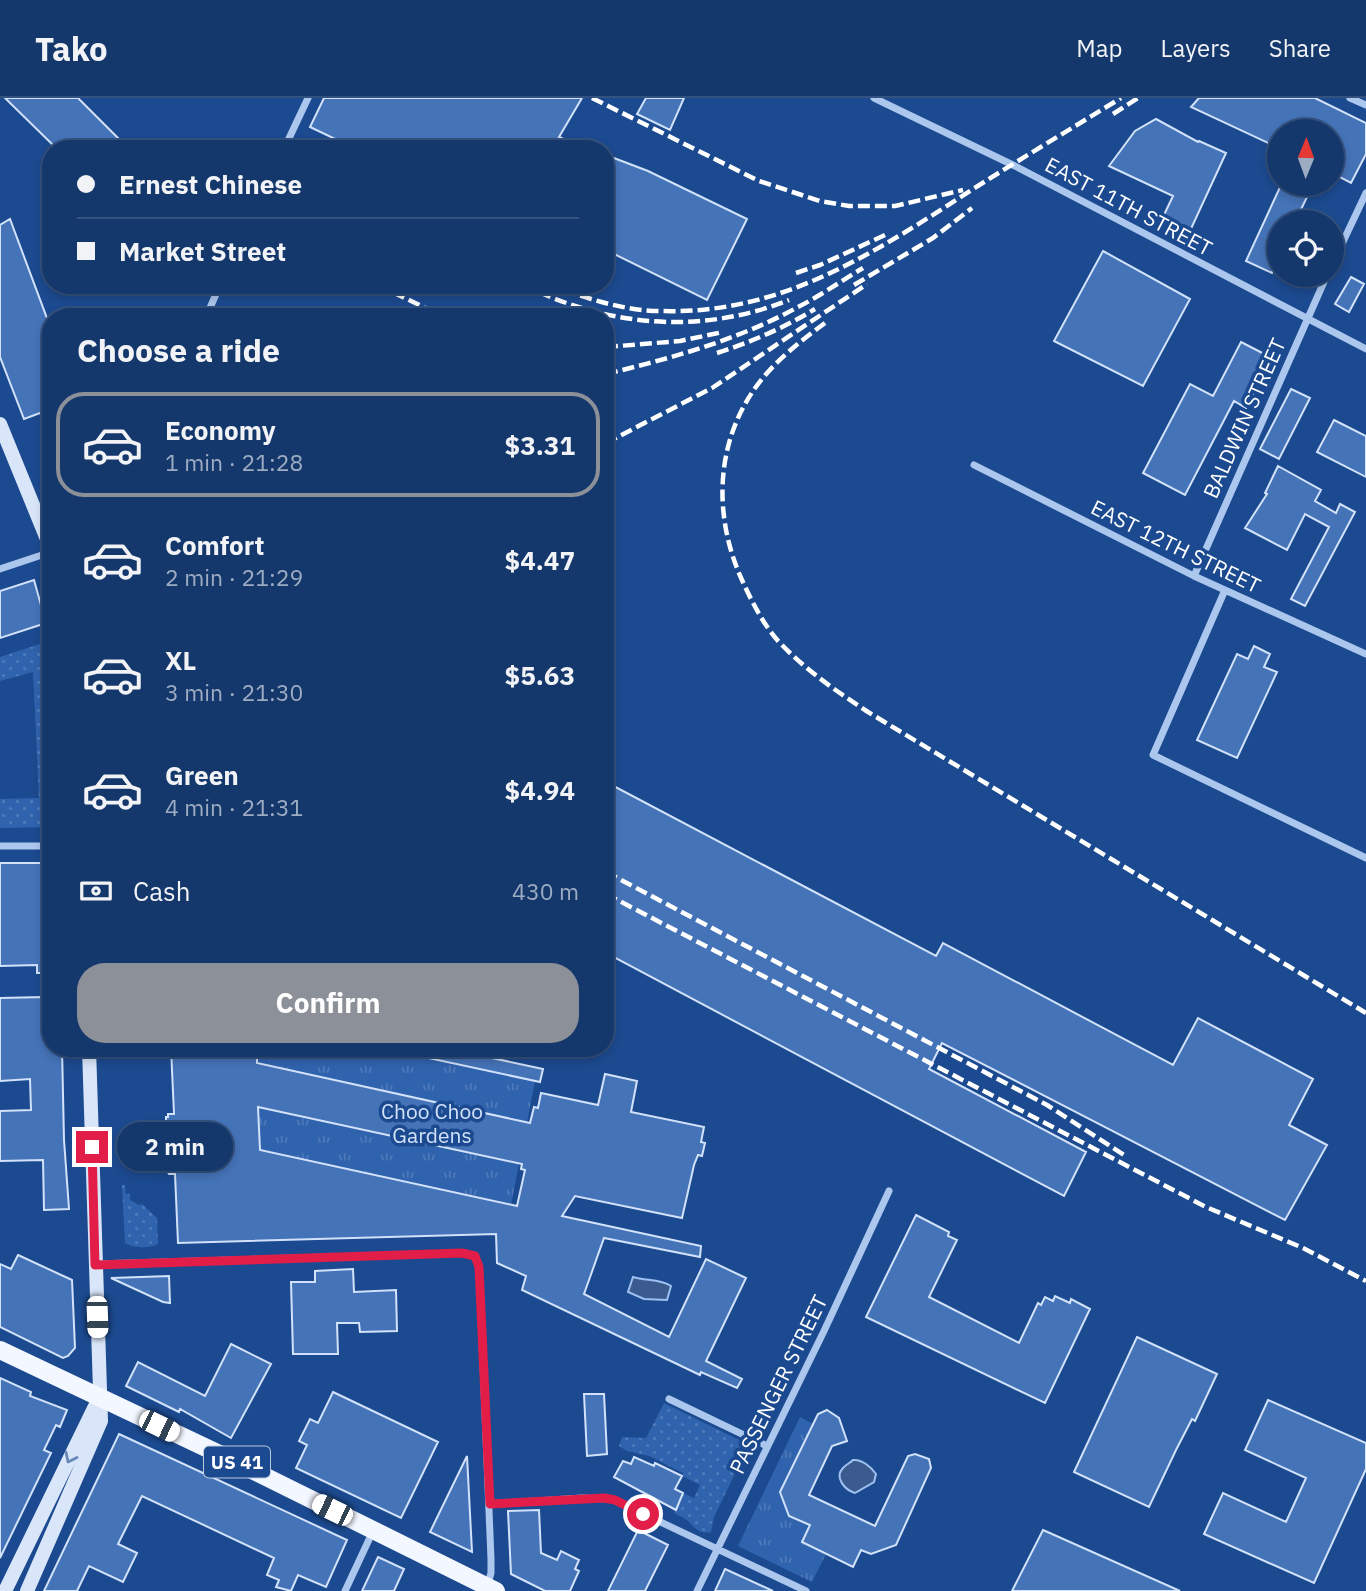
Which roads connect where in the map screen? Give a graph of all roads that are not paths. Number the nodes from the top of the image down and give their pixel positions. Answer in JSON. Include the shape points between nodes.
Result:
{"nodes":[{"id":1,"x":308,"y":98,"type":"edge"},
{"id":2,"x":874,"y":98,"type":"edge"},
{"id":3,"x":1350,"y":98,"type":"edge"},
{"id":4,"x":1366,"y":105,"type":"edge"},
{"id":5,"x":288,"y":140,"type":"edge"},
{"id":6,"x":1366,"y":193,"type":"edge"},
{"id":7,"x":1344,"y":240,"type":"edge"},
{"id":8,"x":1321,"y":287,"type":"edge"},
{"id":9,"x":1307,"y":318,"type":"junction"},
{"id":10,"x":1366,"y":349,"type":"edge"},
{"id":11,"x":0,"y":424,"type":"edge"},
{"id":12,"x":974,"y":465,"type":"dead end"},
{"id":13,"x":42,"y":529,"type":"edge"},
{"id":14,"x":42,"y":554,"type":"edge"},
{"id":15,"x":0,"y":569,"type":"edge"},
{"id":16,"x":1194,"y":576,"type":"junction"},
{"id":17,"x":1225,"y":590,"type":"junction"},
{"id":18,"x":1366,"y":654,"type":"edge"},
{"id":19,"x":0,"y":846,"type":"edge"},
{"id":20,"x":42,"y":846,"type":"edge"},
{"id":21,"x":1366,"y":858,"type":"edge"},
{"id":22,"x":89,"y":1057,"type":"edge"},
{"id":23,"x":888,"y":1191,"type":"dead end"},
{"id":24,"x":95,"y":1265,"type":"junction"},
{"id":25,"x":0,"y":1350,"type":"edge"},
{"id":26,"x":99,"y":1396,"type":"junction"},
{"id":27,"x":669,"y":1399,"type":"dead end"},
{"id":28,"x":767,"y":1446,"type":"junction"},
{"id":29,"x":490,"y":1504,"type":"junction"},
{"id":30,"x":374,"y":1530,"type":"junction"},
{"id":31,"x":717,"y":1549,"type":"junction"},
{"id":32,"x":490,"y":1589,"type":"edge"},
{"id":33,"x":5,"y":1591,"type":"edge"},
{"id":34,"x":27,"y":1591,"type":"edge"},
{"id":35,"x":345,"y":1591,"type":"edge"},
{"id":36,"x":697,"y":1591,"type":"edge"},
{"id":37,"x":806,"y":1591,"type":"edge"}],
"edges":[{"from":1,"to":5,"type":"street"},
{"from":2,"to":9,"type":"street","name":"EAST 11TH STREET"},
{"from":3,"to":4,"type":"street"},
{"from":6,"to":7,"type":"street"},
{"from":8,"to":9,"type":"street","name":"BALDWIN STREET"},
{"from":9,"to":10,"type":"street","name":"EAST 11TH STREET"},
{"from":9,"to":16,"type":"street","name":"BALDWIN STREET"},
{"from":11,"to":13,"type":"main road"},
{"from":12,"to":16,"type":"street","name":"EAST 12TH STREET"},
{"from":14,"to":15,"type":"street"},
{"from":16,"to":17,"type":"street","name":"EAST 12TH STREET"},
{"from":17,"to":18,"type":"street","name":"EAST 12TH STREET"},
{"from":17,"to":21,"type":"street","via":[[1153,755]]},
{"from":19,"to":20,"type":"street"},
{"from":22,"to":24,"type":"main road"},
{"from":23,"to":28,"type":"street","name":"PASSENGER STREET"},
{"from":24,"to":26,"type":"main road"},
{"from":24,"to":29,"type":"street","via":[[475,1256]]},
{"from":25,"to":26,"type":"main road","number":"US 41"},
{"from":26,"to":30,"type":"main road","number":"US 41"},
{"from":26,"to":33,"type":"main road","one_way":true},
{"from":26,"to":34,"type":"main road","via":[[101,1421]]},
{"from":27,"to":28,"type":"street"},
{"from":28,"to":31,"type":"street","name":"PASSENGER STREET"},
{"from":29,"to":31,"type":"street","via":[[612,1499]]},
{"from":29,"to":32,"type":"street"},
{"from":30,"to":32,"type":"main road","number":"US 41"},
{"from":30,"to":35,"type":"street"},
{"from":31,"to":36,"type":"street","name":"PASSENGER STREET"},
{"from":31,"to":37,"type":"street"}]}
